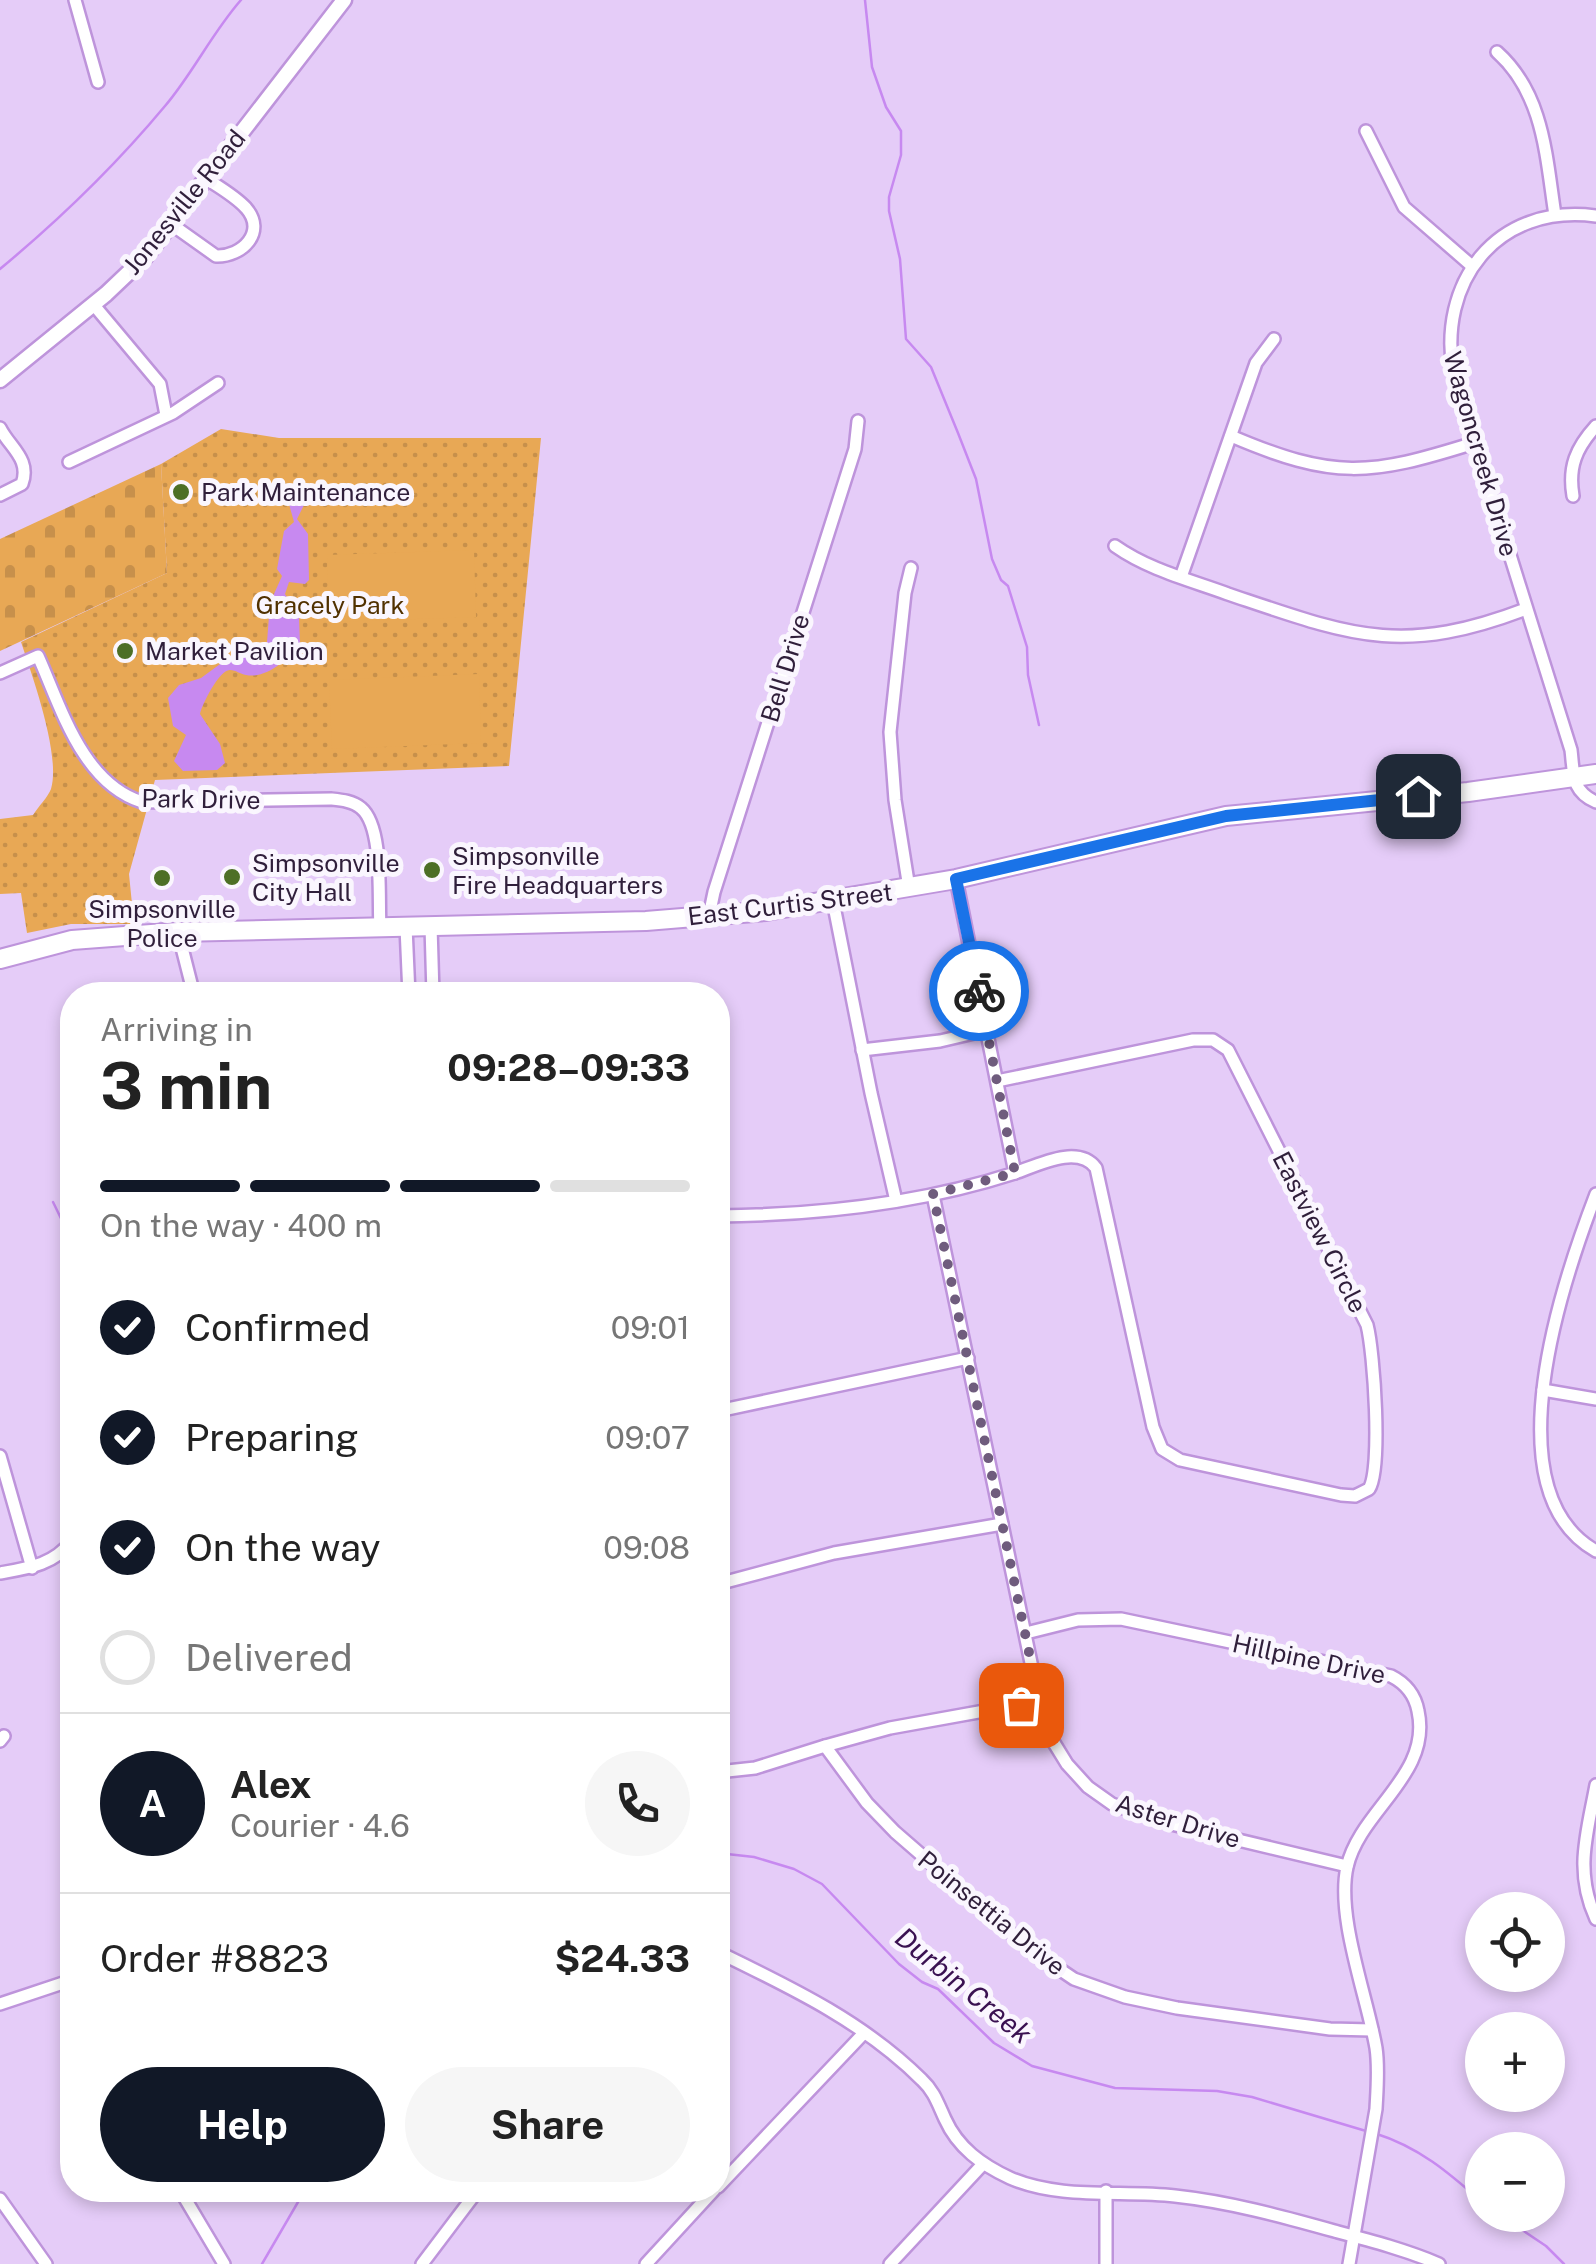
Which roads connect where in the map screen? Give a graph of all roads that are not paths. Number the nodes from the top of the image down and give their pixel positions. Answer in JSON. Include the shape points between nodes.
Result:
{"nodes":[{"id":1,"x":75,"y":0,"type":"edge"},
{"id":2,"x":344,"y":0,"type":"edge"},
{"id":3,"x":1497,"y":52,"type":"dead end"},
{"id":4,"x":98,"y":82,"type":"dead end"},
{"id":5,"x":1366,"y":131,"type":"dead end"},
{"id":6,"x":206,"y":178,"type":"junction"},
{"id":7,"x":1555,"y":215,"type":"junction"},
{"id":8,"x":1596,"y":216,"type":"edge"},
{"id":9,"x":171,"y":224,"type":"junction"},
{"id":10,"x":1472,"y":266,"type":"junction"},
{"id":11,"x":93,"y":304,"type":"junction"},
{"id":12,"x":1274,"y":339,"type":"dead end"},
{"id":13,"x":0,"y":380,"type":"edge"},
{"id":14,"x":218,"y":383,"type":"dead end"},
{"id":15,"x":166,"y":415,"type":"junction"},
{"id":16,"x":858,"y":421,"type":"dead end"},
{"id":17,"x":1596,"y":426,"type":"edge"},
{"id":18,"x":0,"y":428,"type":"edge"},
{"id":19,"x":1231,"y":436,"type":"junction"},
{"id":20,"x":1474,"y":443,"type":"junction"},
{"id":21,"x":70,"y":462,"type":"dead end"},
{"id":22,"x":0,"y":494,"type":"edge"},
{"id":23,"x":1573,"y":496,"type":"dead end"},
{"id":24,"x":1116,"y":546,"type":"dead end"},
{"id":25,"x":910,"y":568,"type":"dead end"},
{"id":26,"x":1181,"y":577,"type":"junction"},
{"id":27,"x":1526,"y":608,"type":"junction"},
{"id":28,"x":0,"y":673,"type":"edge"},
{"id":29,"x":1596,"y":774,"type":"edge"},
{"id":30,"x":1574,"y":778,"type":"junction"},
{"id":31,"x":1596,"y":802,"type":"edge"},
{"id":32,"x":956,"y":879,"type":"junction"},
{"id":33,"x":909,"y":888,"type":"junction"},
{"id":34,"x":833,"y":901,"type":"junction"},
{"id":35,"x":710,"y":916,"type":"junction"},
{"id":36,"x":431,"y":926,"type":"junction"},
{"id":37,"x":406,"y":927,"type":"junction"},
{"id":38,"x":380,"y":928,"type":"junction"},
{"id":39,"x":178,"y":932,"type":"junction"},
{"id":40,"x":0,"y":960,"type":"edge"},
{"id":41,"x":191,"y":982,"type":"edge"},
{"id":42,"x":408,"y":982,"type":"edge"},
{"id":43,"x":433,"y":982,"type":"edge"},
{"id":44,"x":987,"y":1030,"type":"junction"},
{"id":45,"x":862,"y":1050,"type":"junction"},
{"id":46,"x":997,"y":1081,"type":"junction"},
{"id":47,"x":1015,"y":1173,"type":"junction"},
{"id":48,"x":933,"y":1194,"type":"junction"},
{"id":49,"x":1596,"y":1194,"type":"edge"},
{"id":50,"x":896,"y":1201,"type":"junction"},
{"id":51,"x":730,"y":1215,"type":"edge"},
{"id":52,"x":1592,"y":1216,"type":"edge"},
{"id":53,"x":968,"y":1358,"type":"junction"},
{"id":54,"x":1543,"y":1390,"type":"junction"},
{"id":55,"x":1596,"y":1399,"type":"edge"},
{"id":56,"x":730,"y":1408,"type":"edge"},
{"id":57,"x":0,"y":1456,"type":"edge"},
{"id":58,"x":1002,"y":1524,"type":"junction"},
{"id":59,"x":1596,"y":1552,"type":"edge"},
{"id":60,"x":60,"y":1557,"type":"edge"},
{"id":61,"x":32,"y":1568,"type":"junction"},
{"id":62,"x":0,"y":1574,"type":"edge"},
{"id":63,"x":730,"y":1581,"type":"edge"},
{"id":64,"x":1026,"y":1633,"type":"junction"},
{"id":65,"x":1039,"y":1700,"type":"junction"},
{"id":66,"x":825,"y":1746,"type":"junction"},
{"id":67,"x":730,"y":1771,"type":"edge"},
{"id":68,"x":1596,"y":1785,"type":"edge"},
{"id":69,"x":1347,"y":1866,"type":"junction"},
{"id":70,"x":1596,"y":1919,"type":"edge"},
{"id":71,"x":730,"y":1958,"type":"edge"},
{"id":72,"x":60,"y":1990,"type":"edge"},
{"id":73,"x":0,"y":2004,"type":"edge"},
{"id":74,"x":1372,"y":2030,"type":"junction"},
{"id":75,"x":864,"y":2033,"type":"junction"},
{"id":76,"x":982,"y":2164,"type":"junction"},
{"id":77,"x":730,"y":2173,"type":"edge"},
{"id":78,"x":1106,"y":2192,"type":"junction"},
{"id":79,"x":0,"y":2200,"type":"edge"},
{"id":80,"x":187,"y":2202,"type":"edge"},
{"id":81,"x":469,"y":2202,"type":"edge"},
{"id":82,"x":703,"y":2202,"type":"edge"},
{"id":83,"x":1354,"y":2236,"type":"junction"},
{"id":84,"x":46,"y":2264,"type":"edge"},
{"id":85,"x":224,"y":2264,"type":"edge"},
{"id":86,"x":422,"y":2264,"type":"edge"},
{"id":87,"x":646,"y":2264,"type":"edge"},
{"id":88,"x":890,"y":2264,"type":"edge"},
{"id":89,"x":1106,"y":2264,"type":"edge"},
{"id":90,"x":1349,"y":2264,"type":"edge"},
{"id":91,"x":1439,"y":2264,"type":"edge"}],
"edges":[{"from":1,"to":4,"type":"street"},
{"from":2,"to":6,"type":"street","name":"Jonesville Road"},
{"from":3,"to":7,"type":"street","via":[[1518,72],[1534,106]]},
{"from":5,"to":10,"type":"street","via":[[1404,208]]},
{"from":6,"to":9,"type":"street","name":"Jonesville Road"},
{"from":6,"to":9,"type":"street","via":[[250,213],[248,244],[232,256],[216,256]]},
{"from":7,"to":8,"type":"street","name":"Wagoncreek Drive"},
{"from":7,"to":10,"type":"street","name":"Wagoncreek Drive","via":[[1512,232]]},
{"from":9,"to":11,"type":"street","name":"Jonesville Road"},
{"from":10,"to":20,"type":"street","name":"Wagoncreek Drive","via":[[1454,300],[1448,339]]},
{"from":11,"to":13,"type":"street","name":"Jonesville Road"},
{"from":11,"to":15,"type":"street","via":[[160,384]]},
{"from":12,"to":19,"type":"street","via":[[1259,356]]},
{"from":14,"to":15,"type":"street"},
{"from":15,"to":21,"type":"street"},
{"from":16,"to":35,"type":"street","name":"Bell Drive","via":[[855,449]]},
{"from":17,"to":23,"type":"street","via":[[1571,467]]},
{"from":18,"to":22,"type":"street","via":[[26,474],[22,484]]},
{"from":19,"to":20,"type":"street","via":[[1301,463],[1355,470]]},
{"from":19,"to":26,"type":"street"},
{"from":20,"to":27,"type":"street","name":"Wagoncreek Drive"},
{"from":24,"to":26,"type":"street"},
{"from":25,"to":33,"type":"street","via":[[890,732]]},
{"from":26,"to":27,"type":"street","via":[[1376,637],[1453,632]]},
{"from":27,"to":30,"type":"street","name":"Wagoncreek Drive"},
{"from":28,"to":38,"type":"street","name":"Park Drive","via":[[38,656],[91,765],[125,796],[142,802],[331,799],[363,810],[377,856]]},
{"from":29,"to":30,"type":"main road","name":"East Curtis Street"},
{"from":30,"to":31,"type":"street","via":[[1581,794]]},
{"from":30,"to":32,"type":"main road","name":"East Curtis Street","via":[[1226,816]]},
{"from":32,"to":33,"type":"main road","name":"East Curtis Street"},
{"from":32,"to":44,"type":"street"},
{"from":33,"to":34,"type":"main road","name":"East Curtis Street"},
{"from":34,"to":35,"type":"main road","name":"East Curtis Street"},
{"from":34,"to":45,"type":"street"},
{"from":35,"to":36,"type":"main road","name":"East Curtis Street"},
{"from":36,"to":37,"type":"main road","name":"East Curtis Street"},
{"from":36,"to":43,"type":"street"},
{"from":37,"to":38,"type":"main road","name":"East Curtis Street"},
{"from":37,"to":42,"type":"street"},
{"from":38,"to":39,"type":"main road","name":"East Curtis Street"},
{"from":39,"to":40,"type":"main road","name":"East Curtis Street","via":[[72,940]]},
{"from":39,"to":41,"type":"street"},
{"from":44,"to":45,"type":"street"},
{"from":44,"to":46,"type":"street"},
{"from":45,"to":50,"type":"street"},
{"from":46,"to":47,"type":"street"},
{"from":46,"to":47,"type":"street","name":"Eastview Circle","via":[[1193,1040],[1213,1040],[1228,1050],[1367,1326],[1375,1449],[1369,1490],[1341,1495],[1166,1453],[1152,1427],[1096,1168],[1078,1156]]},
{"from":47,"to":48,"type":"street"},
{"from":48,"to":50,"type":"street"},
{"from":48,"to":53,"type":"street","name":"Aster Drive"},
{"from":49,"to":52,"type":"street"},
{"from":50,"to":51,"type":"street"},
{"from":52,"to":54,"type":"street","via":[[1554,1318]]},
{"from":53,"to":56,"type":"street"},
{"from":53,"to":58,"type":"street","name":"Aster Drive"},
{"from":54,"to":55,"type":"street"},
{"from":54,"to":59,"type":"street","via":[[1549,1487],[1570,1530]]},
{"from":57,"to":61,"type":"street"},
{"from":58,"to":63,"type":"street","via":[[834,1554]]},
{"from":58,"to":64,"type":"street","name":"Aster Drive"},
{"from":60,"to":61,"type":"street"},
{"from":61,"to":62,"type":"street"},
{"from":64,"to":65,"type":"street","name":"Aster Drive"},
{"from":64,"to":69,"type":"street","name":"Hillpine Drive","via":[[1078,1620],[1121,1619],[1397,1679],[1416,1702],[1419,1740]]},
{"from":65,"to":66,"type":"street"},
{"from":65,"to":69,"type":"street","name":"Aster Drive","via":[[1067,1764],[1112,1804]]},
{"from":66,"to":67,"type":"street"},
{"from":66,"to":74,"type":"street","name":"Poinsettia Drive","via":[[895,1832],[1074,1979],[1177,2008]]},
{"from":68,"to":70,"type":"street","via":[[1582,1867]]},
{"from":69,"to":74,"type":"street","name":"Hillpine Drive","via":[[1346,1911]]},
{"from":71,"to":75,"type":"street"},
{"from":72,"to":73,"type":"street"},
{"from":74,"to":83,"type":"street","name":"Hillpine Drive","via":[[1378,2084]]},
{"from":75,"to":76,"type":"street","via":[[927,2084],[953,2134]]},
{"from":75,"to":77,"type":"street"},
{"from":76,"to":78,"type":"street","via":[[1038,2187]]},
{"from":76,"to":88,"type":"street"},
{"from":78,"to":83,"type":"street","via":[[1224,2202]]},
{"from":78,"to":89,"type":"street"},
{"from":79,"to":84,"type":"street"},
{"from":80,"to":85,"type":"street"},
{"from":81,"to":86,"type":"street"},
{"from":82,"to":87,"type":"street"},
{"from":83,"to":90,"type":"street","name":"Hillpine Drive"},
{"from":83,"to":91,"type":"street"}]}
